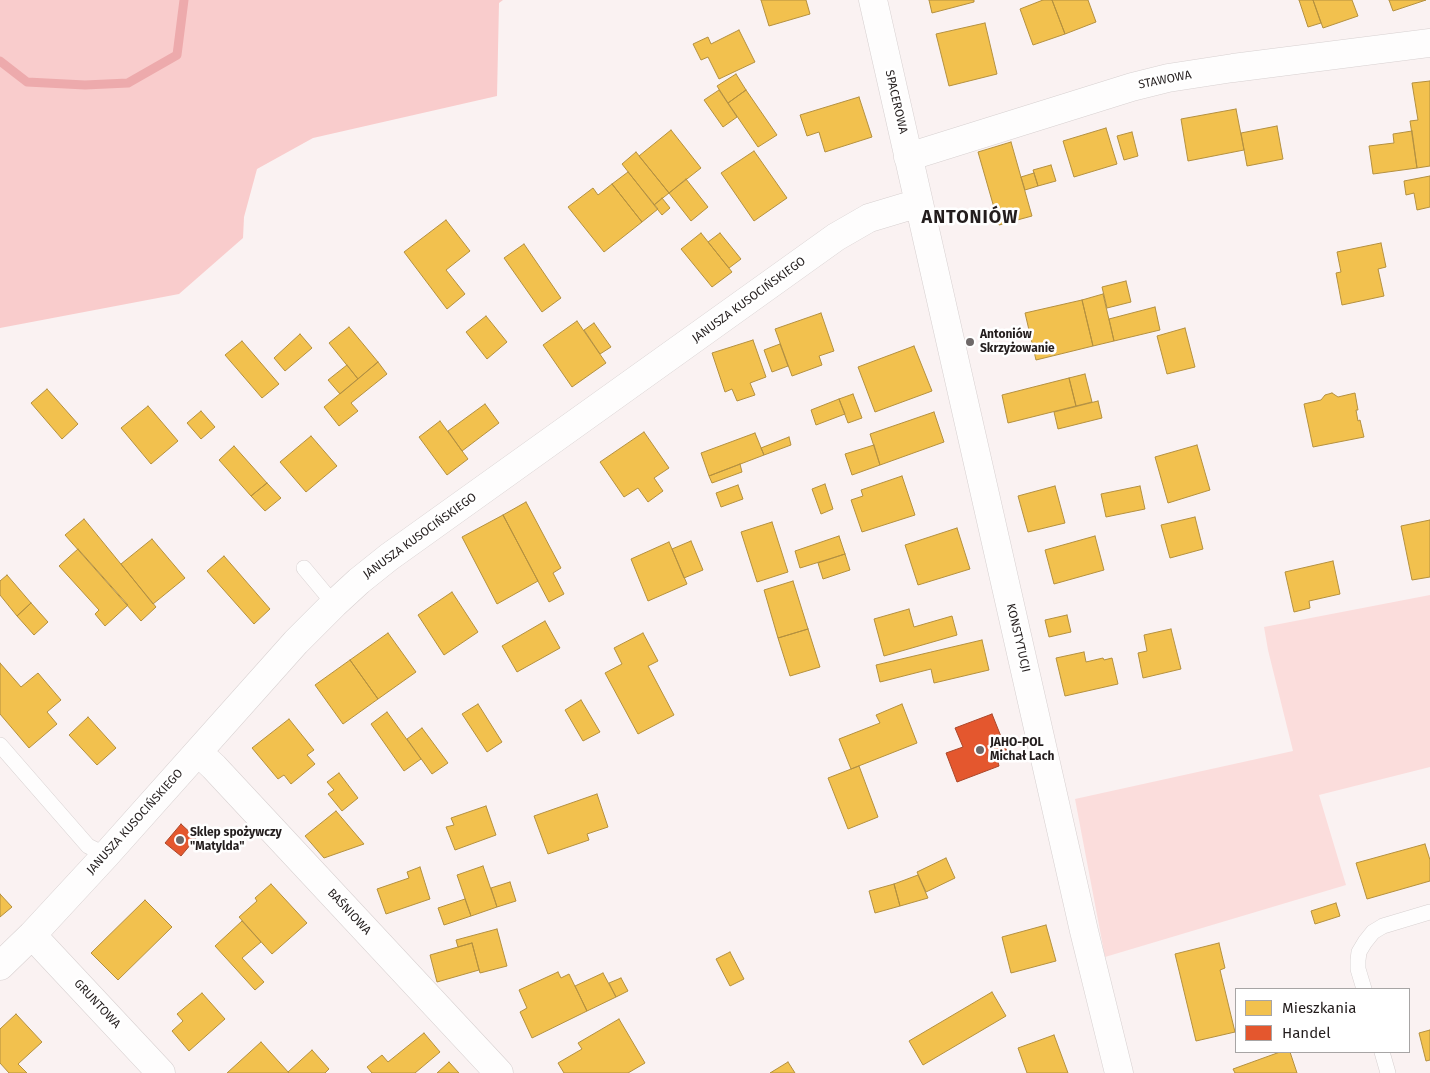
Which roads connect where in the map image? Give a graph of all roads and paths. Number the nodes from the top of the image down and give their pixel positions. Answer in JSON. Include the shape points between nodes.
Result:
{"nodes":[{"id":1,"x":873,"y":0,"type":"edge"},
{"id":2,"x":1430,"y":43,"type":"edge"},
{"id":3,"x":908,"y":157,"type":"junction"},
{"id":4,"x":919,"y":203,"type":"junction"},
{"id":5,"x":304,"y":568,"type":"dead end"},
{"id":6,"x":334,"y":604,"type":"junction"},
{"id":7,"x":0,"y":745,"type":"edge"},
{"id":8,"x":198,"y":752,"type":"junction"},
{"id":9,"x":106,"y":855,"type":"junction"},
{"id":10,"x":1430,"y":912,"type":"edge"},
{"id":11,"x":32,"y":935,"type":"junction"},
{"id":12,"x":0,"y":966,"type":"edge"},
{"id":13,"x":1364,"y":988,"type":"edge"},
{"id":14,"x":1382,"y":1053,"type":"edge"},
{"id":15,"x":161,"y":1073,"type":"edge"},
{"id":16,"x":499,"y":1073,"type":"edge"},
{"id":17,"x":1119,"y":1073,"type":"edge"},
{"id":18,"x":1388,"y":1073,"type":"edge"}],
"edges":[{"from":1,"to":3,"type":"street","name":"SPACEROWA"},
{"from":2,"to":3,"type":"street","name":"STAWOWA","via":[[1168,78],[1132,86]]},
{"from":3,"to":4,"type":"street","name":"SPACEROWA"},
{"from":4,"to":6,"type":"street","name":"JANUSZA KUSOCIŃSKIEGO","via":[[869,218],[836,237],[389,557]]},
{"from":4,"to":17,"type":"street","name":"KONSTYTUCJI"},
{"from":5,"to":6,"type":"lane"},
{"from":6,"to":8,"type":"street","name":"JANUSZA KUSOCIŃSKIEGO"},
{"from":7,"to":9,"type":"lane","via":[[88,846]]},
{"from":8,"to":9,"type":"street","name":"JANUSZA KUSOCIŃSKIEGO"},
{"from":8,"to":16,"type":"street","name":"BAŚNIOWA"},
{"from":9,"to":11,"type":"street","name":"JANUSZA KUSOCIŃSKIEGO"},
{"from":10,"to":13,"type":"lane","via":[[1373,932],[1359,952],[1358,969]]},
{"from":11,"to":12,"type":"street","name":"JANUSZA KUSOCIŃSKIEGO"},
{"from":11,"to":15,"type":"street","name":"GRUNTOWA"},
{"from":14,"to":18,"type":"lane"}]}
